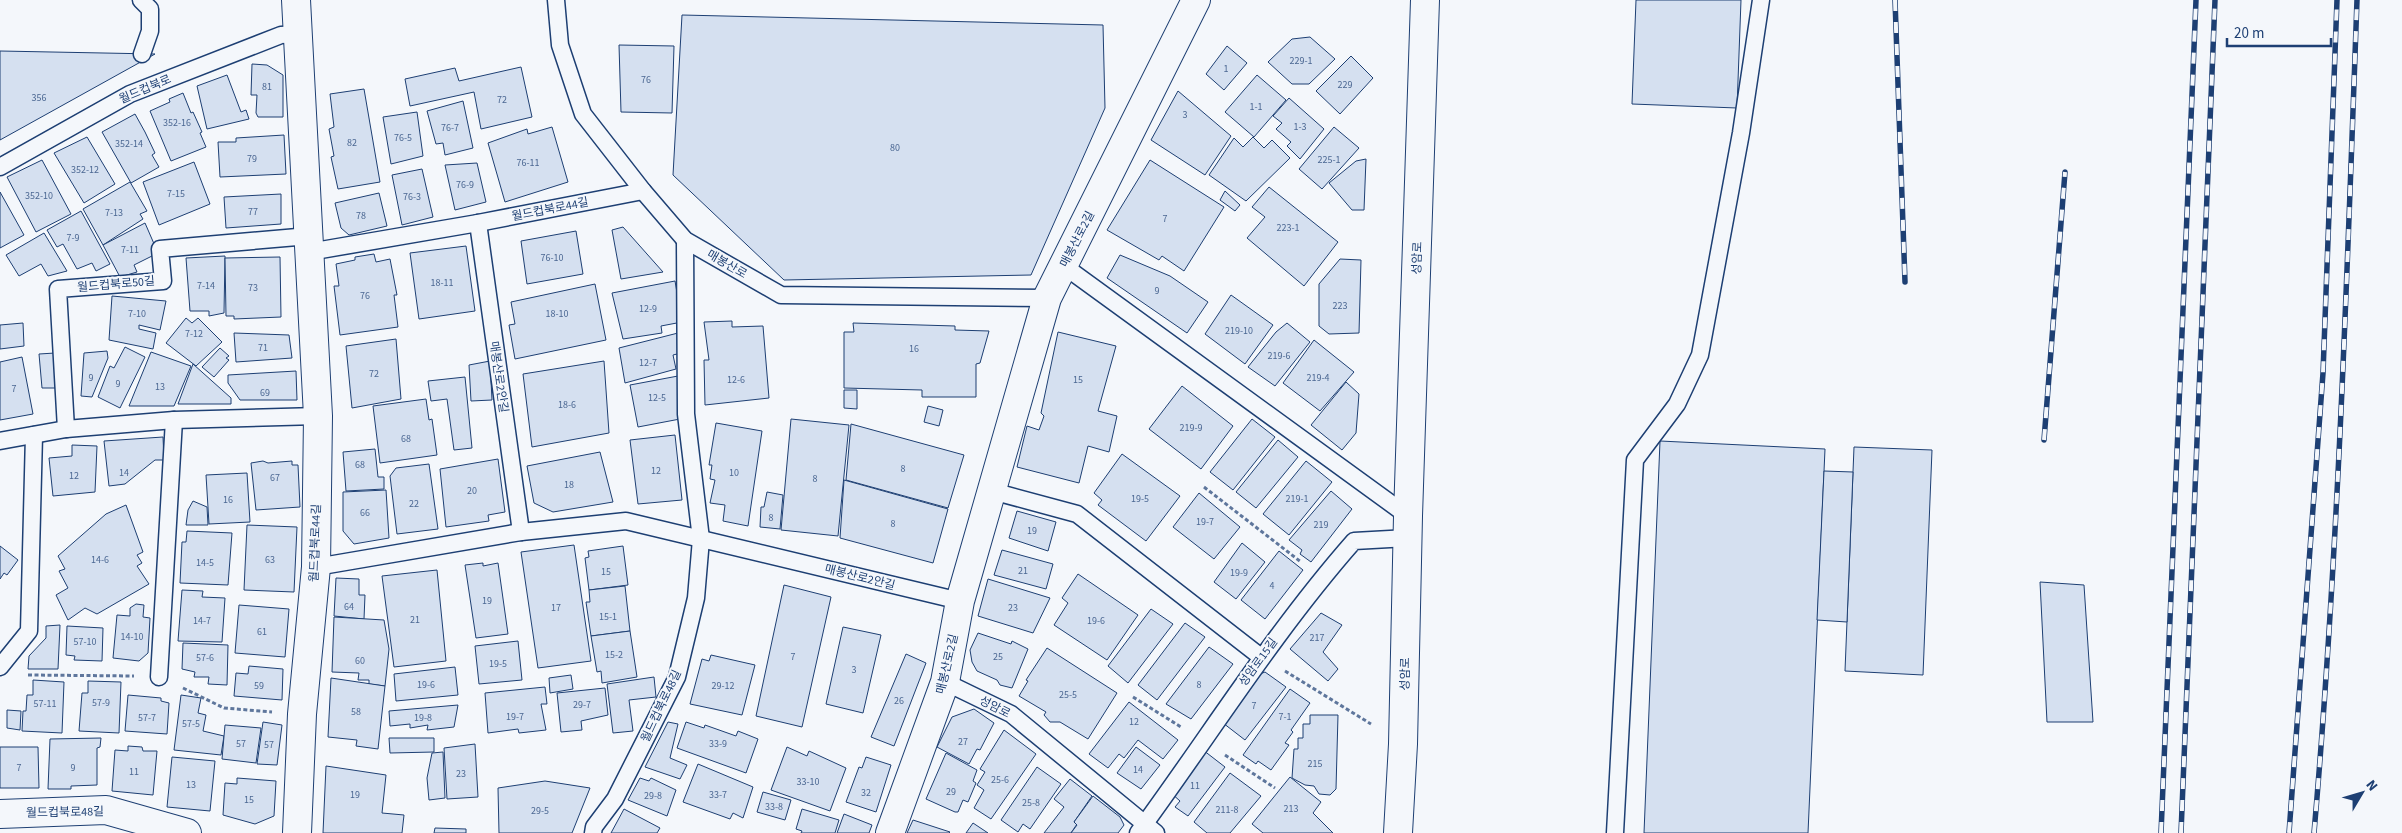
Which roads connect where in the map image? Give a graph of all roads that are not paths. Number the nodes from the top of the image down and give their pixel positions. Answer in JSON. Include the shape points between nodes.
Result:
{"nodes":[{"id":1,"x":141,"y":0,"type":"edge"},
{"id":2,"x":296,"y":0,"type":"edge"},
{"id":3,"x":556,"y":0,"type":"edge"},
{"id":4,"x":1196,"y":0,"type":"edge"},
{"id":5,"x":1426,"y":0,"type":"edge"},
{"id":6,"x":1761,"y":0,"type":"edge"},
{"id":7,"x":299,"y":34,"type":"junction"},
{"id":8,"x":142,"y":54,"type":"dead end"},
{"id":9,"x":0,"y":167,"type":"edge"},
{"id":10,"x":643,"y":191,"type":"junction"},
{"id":11,"x":478,"y":223,"type":"junction"},
{"id":12,"x":684,"y":240,"type":"junction"},
{"id":13,"x":309,"y":244,"type":"junction"},
{"id":14,"x":1064,"y":266,"type":"junction"},
{"id":15,"x":1047,"y":298,"type":"junction"},
{"id":16,"x":318,"y":416,"type":"junction"},
{"id":17,"x":174,"y":420,"type":"junction"},
{"id":18,"x":66,"y":429,"type":"junction"},
{"id":19,"x":34,"y":435,"type":"junction"},
{"id":20,"x":0,"y":440,"type":"edge"},
{"id":21,"x":992,"y":491,"type":"junction"},
{"id":22,"x":1408,"y":527,"type":"junction"},
{"id":23,"x":521,"y":532,"type":"junction"},
{"id":24,"x":701,"y":539,"type":"junction"},
{"id":25,"x":316,"y":567,"type":"junction"},
{"id":26,"x":960,"y":601,"type":"junction"},
{"id":27,"x":1261,"y":657,"type":"junction"},
{"id":28,"x":0,"y":667,"type":"edge"},
{"id":29,"x":159,"y":677,"type":"dead end"},
{"id":30,"x":945,"y":682,"type":"junction"},
{"id":31,"x":0,"y":814,"type":"edge"},
{"id":32,"x":1146,"y":830,"type":"edge"},
{"id":33,"x":187,"y":833,"type":"edge"},
{"id":34,"x":297,"y":833,"type":"edge"},
{"id":35,"x":593,"y":833,"type":"edge"},
{"id":36,"x":890,"y":833,"type":"edge"},
{"id":37,"x":1398,"y":833,"type":"edge"},
{"id":38,"x":1615,"y":833,"type":"edge"}],
"edges":[{"from":1,"to":8,"type":"lane","via":[[150,9],[150,31]]},
{"from":2,"to":7,"type":"street","name":"월드컵북로44길"},
{"from":3,"to":10,"type":"lane","name":"매봉산로","via":[[560,45],[582,114]]},
{"from":4,"to":14,"type":"street","name":"매봉산로2길"},
{"from":5,"to":22,"type":"street","name":"성암로"},
{"from":6,"to":38,"type":"lane","via":[[1742,133],[1700,355],[1676,404],[1635,460]]},
{"from":7,"to":9,"type":"lane","name":"월드컵북로","via":[[281,35],[130,94]]},
{"from":7,"to":13,"type":"street","name":"월드컵북로44길"},
{"from":10,"to":11,"type":"lane","name":"월드컵북로44길"},
{"from":10,"to":12,"type":"lane","name":"매봉산로"},
{"from":11,"to":13,"type":"lane","name":"월드컵북로44길"},
{"from":11,"to":23,"type":"lane","name":"매봉산로2안길"},
{"from":12,"to":15,"type":"lane","name":"매봉산로","via":[[781,295]]},
{"from":12,"to":24,"type":"lane","via":[[686,414]]},
{"from":13,"to":16,"type":"street","name":"월드컵북로44길"},
{"from":13,"to":18,"type":"lane","name":"월드컵북로50길","via":[[160,249],[163,281],[58,289]]},
{"from":14,"to":15,"type":"street","name":"매봉산로2길"},
{"from":14,"to":22,"type":"lane"},
{"from":15,"to":21,"type":"street","name":"매봉산로2길"},
{"from":16,"to":17,"type":"lane"},
{"from":16,"to":25,"type":"street","name":"월드컵북로44길"},
{"from":17,"to":18,"type":"lane"},
{"from":17,"to":29,"type":"lane"},
{"from":18,"to":19,"type":"lane"},
{"from":19,"to":20,"type":"lane"},
{"from":19,"to":28,"type":"lane","via":[[29,630]]},
{"from":21,"to":26,"type":"street","name":"매봉산로2길"},
{"from":21,"to":27,"type":"lane","via":[[1078,514]]},
{"from":22,"to":27,"type":"lane","name":"성암로15길","via":[[1354,540]]},
{"from":22,"to":37,"type":"street","name":"성암로"},
{"from":23,"to":24,"type":"lane","name":"매봉산로2안길","via":[[626,521]]},
{"from":23,"to":25,"type":"lane","name":"매봉산로2안길"},
{"from":24,"to":26,"type":"lane","name":"매봉산로2안길"},
{"from":24,"to":35,"type":"lane","name":"월드컵북로48길","via":[[696,598],[677,677],[615,798]]},
{"from":25,"to":34,"type":"street","name":"월드컵북로44길","via":[[302,714]]},
{"from":26,"to":30,"type":"street","name":"매봉산로2길"},
{"from":27,"to":32,"type":"lane","name":"성암로15길"},
{"from":30,"to":32,"type":"lane","name":"성암로","via":[[1011,714]]},
{"from":30,"to":36,"type":"street","name":"매봉산로2길"},
{"from":31,"to":33,"type":"street","name":"월드컵북로48길","via":[[106,810]]}]}
